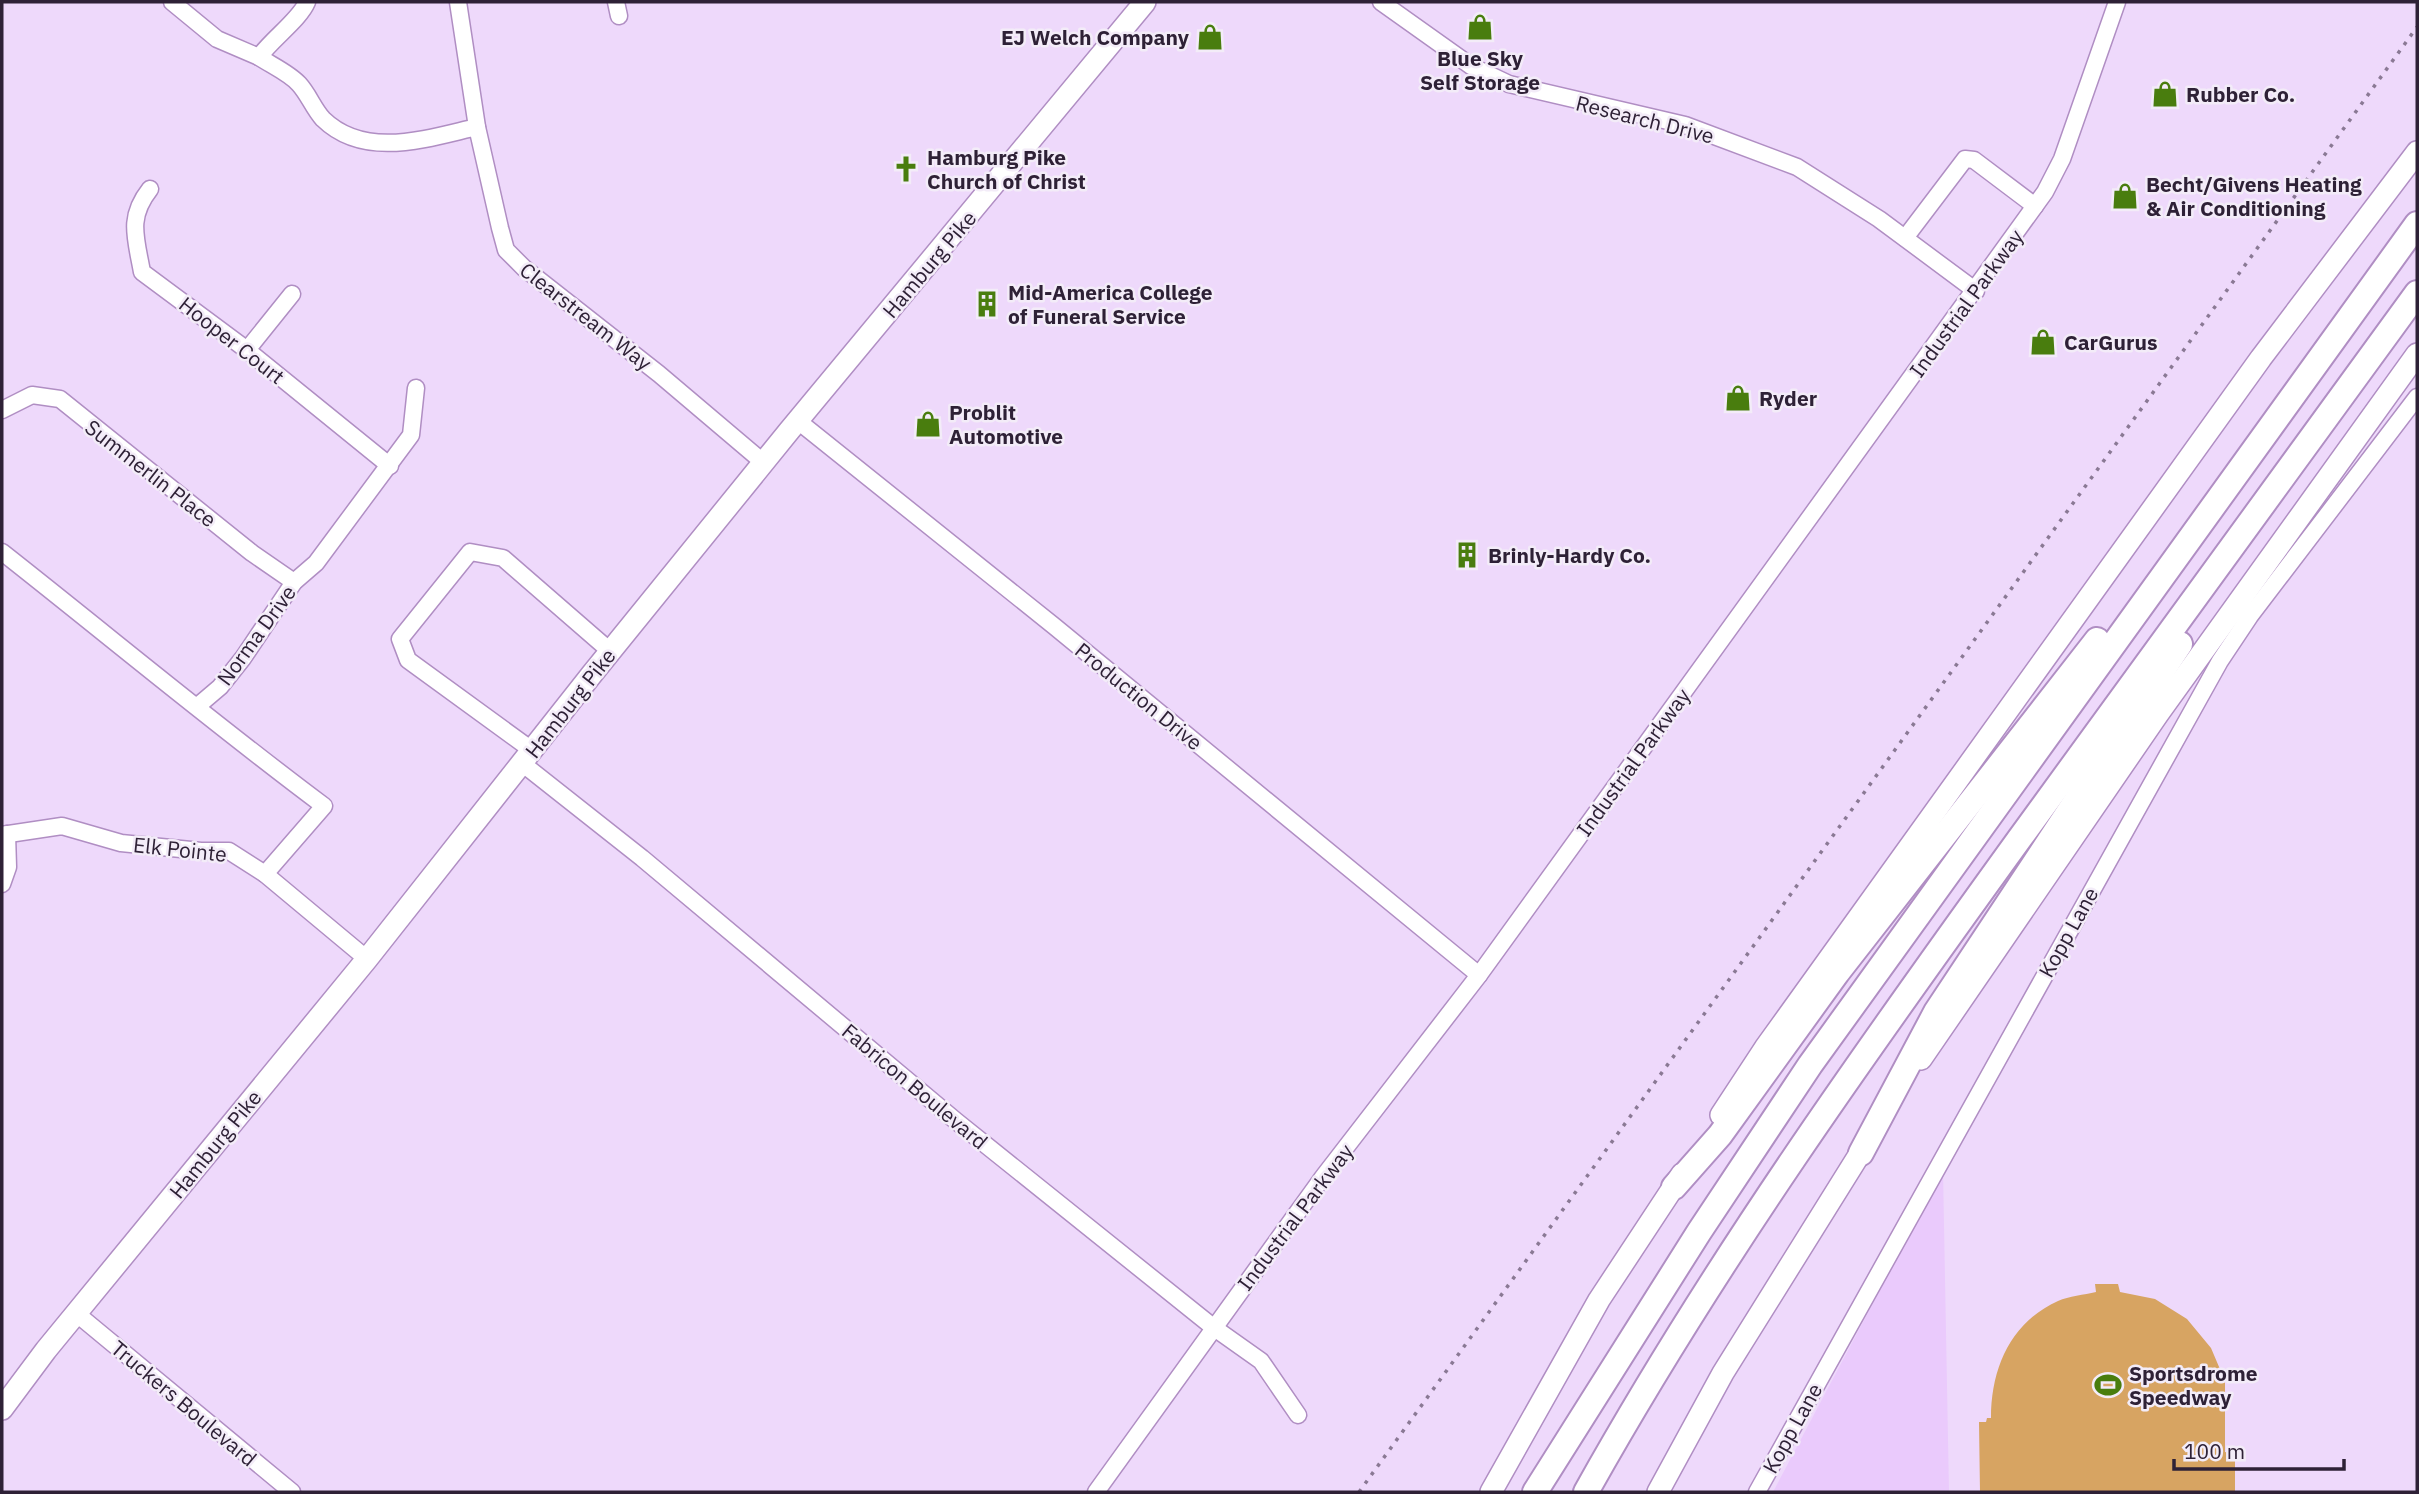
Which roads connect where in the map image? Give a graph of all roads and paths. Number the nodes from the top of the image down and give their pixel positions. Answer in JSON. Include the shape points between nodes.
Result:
{"nodes":[{"id":1,"x":172,"y":2,"type":"edge"},
{"id":2,"x":307,"y":2,"type":"edge"},
{"id":3,"x":458,"y":2,"type":"edge"},
{"id":4,"x":1145,"y":2,"type":"edge"},
{"id":5,"x":1381,"y":2,"type":"edge"},
{"id":6,"x":2117,"y":2,"type":"edge"},
{"id":7,"x":259,"y":57,"type":"junction"},
{"id":8,"x":477,"y":127,"type":"junction"},
{"id":9,"x":2417,"y":152,"type":"edge"},
{"id":10,"x":150,"y":189,"type":"dead end"},
{"id":11,"x":2035,"y":206,"type":"junction"},
{"id":12,"x":2417,"y":223,"type":"edge"},
{"id":13,"x":1905,"y":237,"type":"junction"},
{"id":14,"x":1976,"y":291,"type":"junction"},
{"id":15,"x":2417,"y":293,"type":"edge"},
{"id":16,"x":292,"y":294,"type":"dead end"},
{"id":17,"x":247,"y":350,"type":"junction"},
{"id":18,"x":2417,"y":354,"type":"edge"},
{"id":19,"x":416,"y":388,"type":"dead end"},
{"id":20,"x":2417,"y":397,"type":"edge"},
{"id":21,"x":2,"y":410,"type":"edge"},
{"id":22,"x":798,"y":421,"type":"junction"},
{"id":23,"x":764,"y":463,"type":"junction"},
{"id":24,"x":390,"y":466,"type":"junction"},
{"id":25,"x":2,"y":552,"type":"edge"},
{"id":26,"x":294,"y":582,"type":"junction"},
{"id":27,"x":2193,"y":599,"type":"junction"},
{"id":28,"x":2137,"y":611,"type":"junction"},
{"id":29,"x":610,"y":651,"type":"junction"},
{"id":30,"x":201,"y":708,"type":"junction"},
{"id":31,"x":528,"y":757,"type":"junction"},
{"id":32,"x":4,"y":835,"type":"edge"},
{"id":33,"x":265,"y":874,"type":"junction"},
{"id":34,"x":2,"y":884,"type":"edge"},
{"id":35,"x":367,"y":958,"type":"junction"},
{"id":36,"x":1479,"y":975,"type":"junction"},
{"id":37,"x":1861,"y":1153,"type":"junction"},
{"id":38,"x":1674,"y":1187,"type":"junction"},
{"id":39,"x":77,"y":1314,"type":"junction"},
{"id":40,"x":1213,"y":1327,"type":"junction"},
{"id":41,"x":2,"y":1409,"type":"edge"},
{"id":42,"x":1298,"y":1415,"type":"dead end"},
{"id":43,"x":292,"y":1492,"type":"edge"},
{"id":44,"x":1096,"y":1492,"type":"edge"},
{"id":45,"x":1491,"y":1492,"type":"edge"},
{"id":46,"x":1535,"y":1492,"type":"edge"},
{"id":47,"x":1586,"y":1492,"type":"edge"},
{"id":48,"x":1658,"y":1492,"type":"edge"},
{"id":49,"x":1757,"y":1492,"type":"edge"}],
"edges":[{"from":1,"to":7,"type":"street","via":[[218,39]]},
{"from":2,"to":7,"type":"street"},
{"from":3,"to":8,"type":"street","name":"Clearstream Way"},
{"from":4,"to":22,"type":"main road","name":"Hamburg Pike"},
{"from":5,"to":13,"type":"street","name":"Research Drive","via":[[1471,66],[1509,84],[1685,125],[1797,167]]},
{"from":6,"to":11,"type":"street","name":"Industrial Parkway","via":[[2062,159]]},
{"from":7,"to":8,"type":"street","via":[[297,82],[325,121],[365,141],[409,142]]},
{"from":8,"to":23,"type":"street","name":"Clearstream Way","via":[[506,250]]},
{"from":9,"to":38,"type":"main road","via":[[2253,370],[1813,980]]},
{"from":10,"to":17,"type":"street","name":"Hooper Court","via":[[138,204],[133,226],[142,272]]},
{"from":11,"to":13,"type":"street","via":[[1974,160],[1965,159]]},
{"from":11,"to":14,"type":"street","name":"Industrial Parkway"},
{"from":12,"to":28,"type":"highway"},
{"from":13,"to":14,"type":"street","name":"Research Drive"},
{"from":14,"to":36,"type":"street","name":"Industrial Parkway"},
{"from":15,"to":27,"type":"highway"},
{"from":16,"to":17,"type":"street"},
{"from":17,"to":24,"type":"street","name":"Hooper Court"},
{"from":18,"to":37,"type":"main road","via":[[2158,714]]},
{"from":19,"to":24,"type":"street","name":"Norma Drive","via":[[411,435]]},
{"from":20,"to":49,"type":"street","name":"Kopp Lane","via":[[2220,661]]},
{"from":21,"to":26,"type":"street","name":"Summerlin Place","via":[[32,395],[60,399]]},
{"from":22,"to":23,"type":"main road","name":"Hamburg Pike"},
{"from":22,"to":36,"type":"street","name":"Production Drive"},
{"from":23,"to":29,"type":"main road","name":"Hamburg Pike"},
{"from":24,"to":26,"type":"street","name":"Norma Drive","via":[[316,563]]},
{"from":25,"to":30,"type":"street"},
{"from":26,"to":30,"type":"street","name":"Norma Drive","via":[[243,658]]},
{"from":27,"to":37,"type":"highway","via":[[2179,646],[1936,1012]]},
{"from":27,"to":47,"type":"highway","via":[[1906,995],[1751,1219],[1635,1404]]},
{"from":28,"to":38,"type":"highway","via":[[2101,636],[1838,973],[1720,1135]]},
{"from":28,"to":46,"type":"highway","via":[[1810,1065]]},
{"from":29,"to":31,"type":"main road","name":"Hamburg Pike"},
{"from":29,"to":31,"type":"street","name":"Fabricon Boulevard","via":[[503,558],[470,552],[400,639],[408,660]]},
{"from":30,"to":33,"type":"street","via":[[242,746],[324,806]]},
{"from":31,"to":35,"type":"main road","name":"Hamburg Pike"},
{"from":31,"to":40,"type":"street","name":"Fabricon Boulevard","via":[[956,1121]]},
{"from":32,"to":33,"type":"street","name":"Elk Pointe","via":[[62,826],[121,843],[229,851]]},
{"from":32,"to":34,"type":"street","via":[[8,867]]},
{"from":33,"to":35,"type":"street","name":"Elk Pointe"},
{"from":35,"to":39,"type":"main road","name":"Hamburg Pike"},
{"from":36,"to":40,"type":"street","name":"Industrial Parkway"},
{"from":37,"to":48,"type":"main road","via":[[1723,1373]]},
{"from":38,"to":45,"type":"main road","via":[[1599,1300]]},
{"from":39,"to":41,"type":"main road","name":"Hamburg Pike"},
{"from":39,"to":43,"type":"street","name":"Truckers Boulevard"},
{"from":40,"to":42,"type":"street","name":"Fabricon Boulevard","via":[[1261,1361]]},
{"from":40,"to":44,"type":"street","name":"Industrial Parkway"}]}
